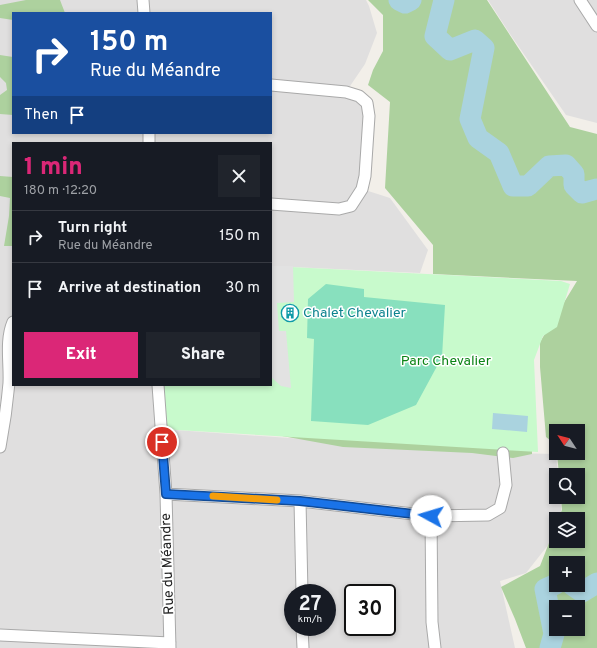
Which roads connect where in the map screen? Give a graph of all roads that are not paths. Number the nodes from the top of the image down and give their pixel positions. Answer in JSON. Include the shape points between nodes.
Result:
{"nodes":[{"id":1,"x":143,"y":0,"type":"edge"},
{"id":2,"x":580,"y":0,"type":"edge"},
{"id":3,"x":144,"y":12,"type":"edge"},
{"id":4,"x":597,"y":26,"type":"edge"},
{"id":5,"x":272,"y":85,"type":"edge"},
{"id":6,"x":272,"y":204,"type":"edge"},
{"id":7,"x":12,"y":325,"type":"edge"},
{"id":8,"x":158,"y":386,"type":"edge"},
{"id":9,"x":0,"y":447,"type":"edge"},
{"id":10,"x":503,"y":453,"type":"dead end"},
{"id":11,"x":166,"y":494,"type":"junction"},
{"id":12,"x":300,"y":501,"type":"junction"},
{"id":13,"x":431,"y":516,"type":"junction"},
{"id":14,"x":302,"y":584,"type":"edge"},
{"id":15,"x":0,"y":635,"type":"edge"},
{"id":16,"x":302,"y":636,"type":"edge"},
{"id":17,"x":170,"y":646,"type":"edge"},
{"id":18,"x":303,"y":648,"type":"edge"},
{"id":19,"x":436,"y":648,"type":"edge"}],
"edges":[{"from":1,"to":3,"type":"street"},
{"from":2,"to":4,"type":"street"},
{"from":5,"to":6,"type":"street","via":[[346,92],[359,96],[367,103],[369,116],[365,176],[362,189],[351,206],[339,209]]},
{"from":7,"to":9,"type":"street","via":[[8,336],[9,383]]},
{"from":8,"to":11,"type":"street","name":"Rue du Méandre"},
{"from":10,"to":13,"type":"street","via":[[506,485],[500,508],[488,515]]},
{"from":11,"to":12,"type":"street"},
{"from":11,"to":17,"type":"street","name":"Rue du Méandre"},
{"from":12,"to":13,"type":"street"},
{"from":12,"to":14,"type":"street"},
{"from":13,"to":19,"type":"street","via":[[432,622]]},
{"from":15,"to":17,"type":"street"},
{"from":16,"to":18,"type":"street"}]}
